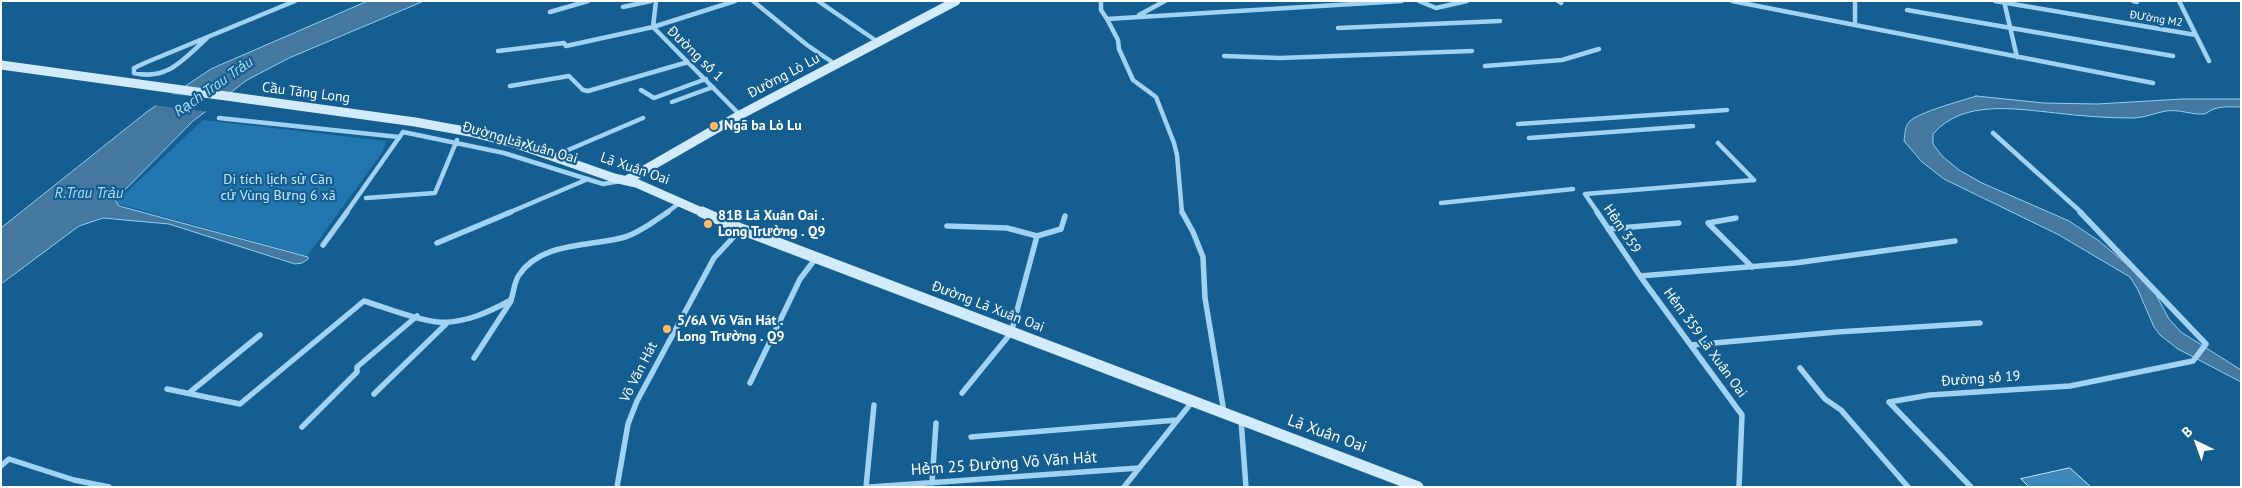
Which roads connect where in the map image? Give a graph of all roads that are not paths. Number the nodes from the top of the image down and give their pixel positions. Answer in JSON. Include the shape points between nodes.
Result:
{"nodes":[{"id":1,"x":295,"y":1,"type":"edge"},
{"id":2,"x":588,"y":1,"type":"edge"},
{"id":3,"x":651,"y":1,"type":"edge"},
{"id":4,"x":656,"y":1,"type":"edge"},
{"id":5,"x":735,"y":1,"type":"edge"},
{"id":6,"x":753,"y":1,"type":"edge"},
{"id":7,"x":818,"y":1,"type":"edge"},
{"id":8,"x":956,"y":1,"type":"edge"},
{"id":9,"x":1101,"y":1,"type":"edge"},
{"id":10,"x":1165,"y":1,"type":"edge"},
{"id":11,"x":1402,"y":1,"type":"edge"},
{"id":12,"x":1419,"y":1,"type":"edge"},
{"id":13,"x":1467,"y":1,"type":"edge"},
{"id":14,"x":1732,"y":1,"type":"edge"},
{"id":15,"x":1855,"y":1,"type":"edge"},
{"id":16,"x":1994,"y":1,"type":"edge"},
{"id":17,"x":2179,"y":1,"type":"edge"},
{"id":18,"x":2004,"y":2,"type":"edge"},
{"id":19,"x":624,"y":7,"type":"dead end"},
{"id":20,"x":1907,"y":10,"type":"dead end"},
{"id":21,"x":550,"y":12,"type":"dead end"},
{"id":22,"x":1136,"y":17,"type":"junction"},
{"id":23,"x":1107,"y":19,"type":"junction"},
{"id":24,"x":1500,"y":21,"type":"dead end"},
{"id":25,"x":1855,"y":25,"type":"junction"},
{"id":26,"x":653,"y":27,"type":"junction"},
{"id":27,"x":1338,"y":28,"type":"dead end"},
{"id":28,"x":2010,"y":28,"type":"junction"},
{"id":29,"x":2196,"y":35,"type":"junction"},
{"id":30,"x":207,"y":38,"type":"junction"},
{"id":31,"x":878,"y":42,"type":"junction"},
{"id":32,"x":1599,"y":49,"type":"dead end"},
{"id":33,"x":498,"y":51,"type":"dead end"},
{"id":34,"x":1472,"y":51,"type":"dead end"},
{"id":35,"x":1224,"y":56,"type":"dead end"},
{"id":36,"x":2173,"y":56,"type":"dead end"},
{"id":37,"x":2017,"y":57,"type":"junction"},
{"id":38,"x":2209,"y":61,"type":"dead end"},
{"id":39,"x":688,"y":62,"type":"junction"},
{"id":40,"x":834,"y":64,"type":"junction"},
{"id":41,"x":1,"y":65,"type":"edge"},
{"id":42,"x":1485,"y":66,"type":"dead end"},
{"id":43,"x":706,"y":79,"type":"junction"},
{"id":44,"x":2152,"y":83,"type":"dead end"},
{"id":45,"x":510,"y":86,"type":"dead end"},
{"id":46,"x":714,"y":87,"type":"junction"},
{"id":47,"x":641,"y":90,"type":"dead end"},
{"id":48,"x":672,"y":102,"type":"dead end"},
{"id":49,"x":1727,"y":110,"type":"dead end"},
{"id":50,"x":740,"y":115,"type":"junction"},
{"id":51,"x":219,"y":118,"type":"dead end"},
{"id":52,"x":643,"y":118,"type":"dead end"},
{"id":53,"x":1518,"y":124,"type":"dead end"},
{"id":54,"x":1693,"y":126,"type":"dead end"},
{"id":55,"x":1993,"y":133,"type":"dead end"},
{"id":56,"x":399,"y":137,"type":"junction"},
{"id":57,"x":1529,"y":138,"type":"dead end"},
{"id":58,"x":457,"y":140,"type":"junction"},
{"id":59,"x":1718,"y":143,"type":"dead end"},
{"id":60,"x":517,"y":144,"type":"joint"},
{"id":61,"x":553,"y":156,"type":"junction"},
{"id":62,"x":589,"y":178,"type":"junction"},
{"id":63,"x":627,"y":180,"type":"junction"},
{"id":64,"x":1573,"y":189,"type":"dead end"},
{"id":65,"x":366,"y":198,"type":"dead end"},
{"id":66,"x":682,"y":202,"type":"junction"},
{"id":67,"x":1441,"y":203,"type":"dead end"},
{"id":68,"x":1066,"y":216,"type":"dead end"},
{"id":69,"x":1736,"y":218,"type":"dead end"},
{"id":70,"x":1679,"y":223,"type":"dead end"},
{"id":71,"x":947,"y":226,"type":"dead end"},
{"id":72,"x":742,"y":229,"type":"junction"},
{"id":73,"x":1608,"y":229,"type":"junction"},
{"id":74,"x":1037,"y":236,"type":"junction"},
{"id":75,"x":1955,"y":242,"type":"dead end"},
{"id":76,"x":437,"y":243,"type":"dead end"},
{"id":77,"x":323,"y":246,"type":"dead end"},
{"id":78,"x":816,"y":258,"type":"junction"},
{"id":79,"x":1752,"y":267,"type":"junction"},
{"id":80,"x":1640,"y":276,"type":"junction"},
{"id":81,"x":511,"y":300,"type":"junction"},
{"id":82,"x":417,"y":316,"type":"junction"},
{"id":83,"x":447,"y":322,"type":"junction"},
{"id":84,"x":1980,"y":323,"type":"dead end"},
{"id":85,"x":1011,"y":333,"type":"junction"},
{"id":86,"x":260,"y":336,"type":"dead end"},
{"id":87,"x":1692,"y":345,"type":"junction"},
{"id":88,"x":474,"y":358,"type":"dead end"},
{"id":89,"x":1800,"y":368,"type":"dead end"},
{"id":90,"x":750,"y":383,"type":"dead end"},
{"id":91,"x":167,"y":389,"type":"dead end"},
{"id":92,"x":190,"y":393,"type":"junction"},
{"id":93,"x":962,"y":393,"type":"dead end"},
{"id":94,"x":374,"y":394,"type":"dead end"},
{"id":95,"x":1192,"y":402,"type":"junction"},
{"id":96,"x":874,"y":405,"type":"dead end"},
{"id":97,"x":1224,"y":413,"type":"junction"},
{"id":98,"x":1178,"y":420,"type":"junction"},
{"id":99,"x":1241,"y":420,"type":"junction"},
{"id":100,"x":936,"y":423,"type":"dead end"},
{"id":101,"x":302,"y":427,"type":"dead end"},
{"id":102,"x":971,"y":437,"type":"dead end"},
{"id":103,"x":1,"y":466,"type":"edge"},
{"id":104,"x":1139,"y":468,"type":"junction"},
{"id":105,"x":932,"y":482,"type":"junction"},
{"id":106,"x":110,"y":487,"type":"edge"},
{"id":107,"x":616,"y":487,"type":"edge"},
{"id":108,"x":866,"y":487,"type":"edge"},
{"id":109,"x":870,"y":487,"type":"edge"},
{"id":110,"x":1124,"y":487,"type":"edge"},
{"id":111,"x":1246,"y":487,"type":"edge"},
{"id":112,"x":1418,"y":487,"type":"edge"},
{"id":113,"x":1739,"y":487,"type":"edge"},
{"id":114,"x":1908,"y":487,"type":"edge"},
{"id":115,"x":1972,"y":487,"type":"edge"}],
"edges":[{"from":1,"to":30,"type":"street"},
{"from":2,"to":21,"type":"street"},
{"from":3,"to":19,"type":"street"},
{"from":4,"to":26,"type":"street","name":"Đường số 1"},
{"from":5,"to":26,"type":"street"},
{"from":6,"to":40,"type":"street"},
{"from":7,"to":31,"type":"street"},
{"from":8,"to":31,"type":"main road","name":"Đường Lò Lu"},
{"from":9,"to":23,"type":"street","via":[[1101,10]]},
{"from":10,"to":22,"type":"street"},
{"from":11,"to":22,"type":"street"},
{"from":12,"to":13,"type":"street","via":[[1436,8]]},
{"from":14,"to":25,"type":"street"},
{"from":15,"to":25,"type":"street"},
{"from":16,"to":18,"type":"street","name":"ĐƯờng M2"},
{"from":17,"to":29,"type":"street"},
{"from":18,"to":28,"type":"street"},
{"from":18,"to":29,"type":"street","name":"ĐƯờng M2"},
{"from":20,"to":28,"type":"street"},
{"from":22,"to":23,"type":"street"},
{"from":23,"to":97,"type":"street","via":[[1133,80],[1156,97],[1174,143],[1182,215],[1203,257],[1204,298]]},
{"from":24,"to":27,"type":"street"},
{"from":25,"to":37,"type":"street"},
{"from":26,"to":33,"type":"street","via":[[566,46],[564,43]]},
{"from":26,"to":39,"type":"street","name":"Đường số 1"},
{"from":28,"to":36,"type":"street"},
{"from":28,"to":37,"type":"street"},
{"from":29,"to":38,"type":"street"},
{"from":30,"to":30,"type":"street","via":[[134,68],[134,73],[149,76],[166,70],[187,57]]},
{"from":31,"to":40,"type":"main road","name":"Đường Lò Lu"},
{"from":32,"to":42,"type":"street","via":[[1562,60]]},
{"from":34,"to":35,"type":"street","via":[[1280,58]]},
{"from":37,"to":44,"type":"street"},
{"from":39,"to":43,"type":"street","name":"Đường số 1"},
{"from":39,"to":45,"type":"street","via":[[588,91],[569,76]]},
{"from":40,"to":50,"type":"main road","name":"Đường Lò Lu"},
{"from":41,"to":60,"type":"main road","name":"Cầu Tăng Long","via":[[415,122]]},
{"from":43,"to":46,"type":"street","name":"Đường số 1"},
{"from":43,"to":47,"type":"street","via":[[654,98]]},
{"from":46,"to":48,"type":"street"},
{"from":46,"to":50,"type":"street","name":"Đường số 1"},
{"from":49,"to":53,"type":"street"},
{"from":50,"to":63,"type":"main road","name":"Đường Lò Lu"},
{"from":51,"to":56,"type":"street"},
{"from":52,"to":61,"type":"street"},
{"from":54,"to":57,"type":"street"},
{"from":55,"to":115,"type":"street","name":"Đường số 19","via":[[2085,216],[2206,344],[2193,361],[2070,386],[1930,395],[1889,402]]},
{"from":56,"to":58,"type":"street","name":"Đường Lã Xuân Oai","via":[[403,132]]},
{"from":56,"to":77,"type":"street"},
{"from":58,"to":62,"type":"street","name":"Đường Lã Xuân Oai"},
{"from":58,"to":65,"type":"street","via":[[435,193]]},
{"from":59,"to":73,"type":"street","name":"Hẻm 359","via":[[1754,180],[1585,194]]},
{"from":60,"to":61,"type":"main road","name":"Lã Xuân Oai"},
{"from":61,"to":63,"type":"main road","name":"Lã Xuân Oai"},
{"from":62,"to":63,"type":"street","name":"Đường Lã Xuân Oai","via":[[603,184]]},
{"from":62,"to":76,"type":"street"},
{"from":63,"to":66,"type":"main road","name":"Lã Xuân Oai"},
{"from":64,"to":67,"type":"street"},
{"from":66,"to":72,"type":"main road","name":"Lã Xuân Oai"},
{"from":66,"to":81,"type":"street","via":[[623,238],[573,244],[538,259],[517,277]]},
{"from":68,"to":74,"type":"street","via":[[1061,229]]},
{"from":69,"to":79,"type":"street","via":[[1708,223]]},
{"from":70,"to":73,"type":"street"},
{"from":71,"to":74,"type":"street","via":[[1008,228]]},
{"from":72,"to":78,"type":"main road","name":"Đường Lã Xuân Oai"},
{"from":72,"to":107,"type":"street","name":"Võ Văn Hát","via":[[714,258],[637,401],[628,424]]},
{"from":73,"to":80,"type":"street","name":"Hẻm 359"},
{"from":74,"to":85,"type":"street"},
{"from":75,"to":79,"type":"street"},
{"from":78,"to":85,"type":"main road","name":"Đường Lã Xuân Oai"},
{"from":78,"to":90,"type":"street","via":[[800,279]]},
{"from":79,"to":80,"type":"street"},
{"from":80,"to":87,"type":"street","name":"Hẻm 359 Lã Xuân Oai"},
{"from":81,"to":83,"type":"street"},
{"from":81,"to":88,"type":"street"},
{"from":82,"to":83,"type":"street"},
{"from":82,"to":92,"type":"street","via":[[364,301],[240,404]]},
{"from":82,"to":101,"type":"street","via":[[358,367],[357,372]]},
{"from":83,"to":94,"type":"street"},
{"from":84,"to":87,"type":"street"},
{"from":85,"to":93,"type":"street"},
{"from":85,"to":95,"type":"main road","name":"Đường Lã Xuân Oai"},
{"from":86,"to":92,"type":"street"},
{"from":87,"to":113,"type":"street","name":"Hẻm 359 Lã Xuân Oai","via":[[1742,415]]},
{"from":89,"to":114,"type":"street"},
{"from":91,"to":92,"type":"street"},
{"from":95,"to":97,"type":"main road","name":"Đường Lã Xuân Oai"},
{"from":95,"to":98,"type":"street"},
{"from":96,"to":108,"type":"street"},
{"from":97,"to":99,"type":"main road","name":"Lã Xuân Oai"},
{"from":98,"to":102,"type":"street"},
{"from":98,"to":104,"type":"street"},
{"from":99,"to":111,"type":"street"},
{"from":99,"to":112,"type":"main road","name":"Lã Xuân Oai"},
{"from":100,"to":105,"type":"street"},
{"from":103,"to":106,"type":"street","via":[[9,459],[74,480]]},
{"from":104,"to":105,"type":"street","name":"Hẻm 25 Đường Võ Văn Hát"},
{"from":104,"to":110,"type":"street"},
{"from":105,"to":109,"type":"street","name":"Hẻm 25 Đường Võ Văn Hát"}]}
